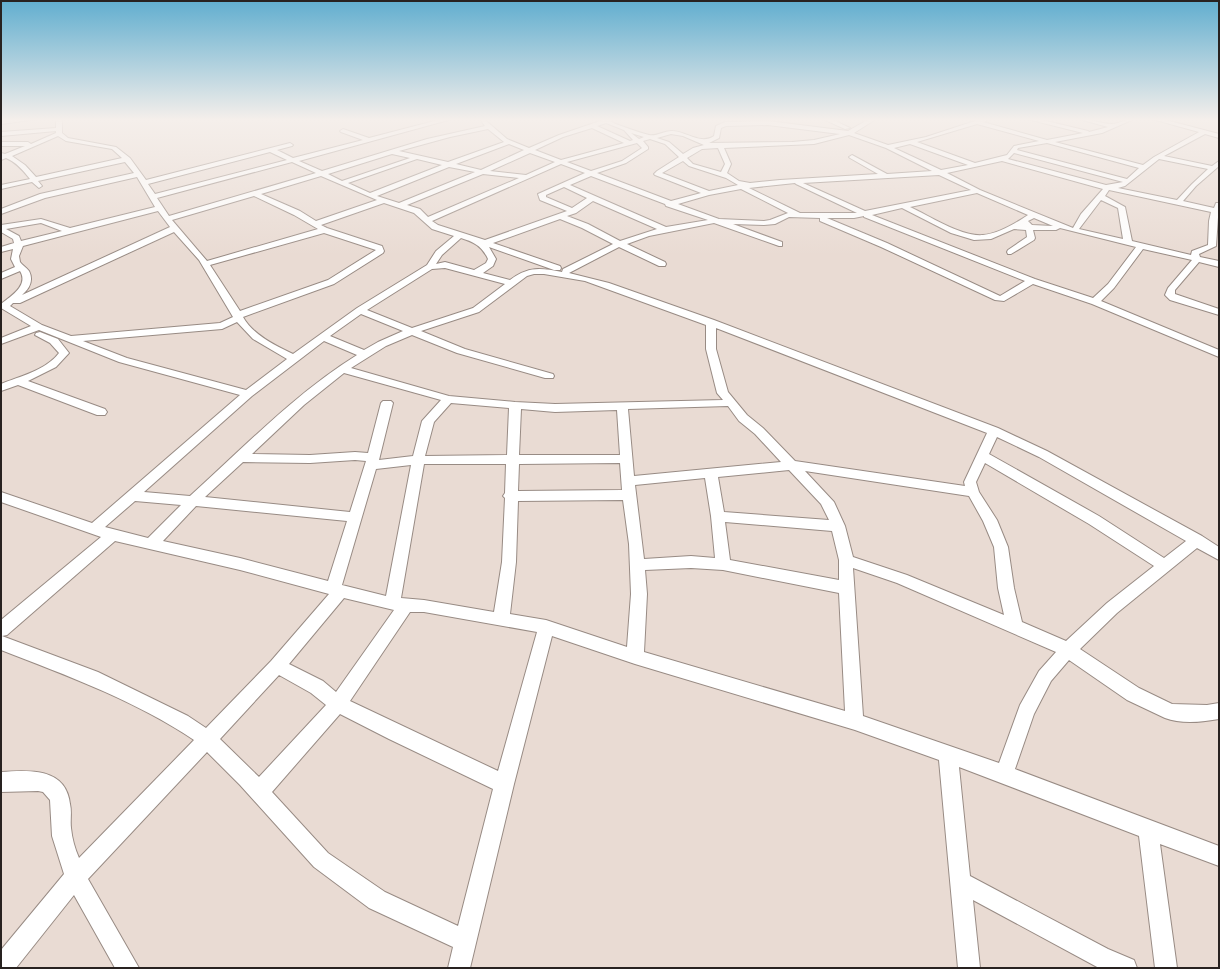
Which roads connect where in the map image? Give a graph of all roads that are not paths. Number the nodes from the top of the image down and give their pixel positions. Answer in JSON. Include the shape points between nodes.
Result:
{"nodes":[{"id":1,"x":18,"y":164,"type":"edge"},
{"id":2,"x":104,"y":164,"type":"edge"},
{"id":3,"x":131,"y":164,"type":"edge"},
{"id":4,"x":216,"y":164,"type":"edge"},
{"id":5,"x":277,"y":164,"type":"edge"},
{"id":6,"x":301,"y":164,"type":"edge"},
{"id":7,"x":352,"y":164,"type":"edge"},
{"id":8,"x":395,"y":164,"type":"edge"},
{"id":9,"x":445,"y":164,"type":"edge"},
{"id":10,"x":499,"y":164,"type":"edge"},
{"id":11,"x":556,"y":164,"type":"edge"},
{"id":12,"x":567,"y":164,"type":"edge"},
{"id":13,"x":617,"y":164,"type":"edge"},
{"id":14,"x":674,"y":164,"type":"edge"},
{"id":15,"x":690,"y":164,"type":"edge"},
{"id":16,"x":728,"y":164,"type":"edge"},
{"id":17,"x":866,"y":164,"type":"edge"},
{"id":18,"x":921,"y":164,"type":"edge"},
{"id":19,"x":979,"y":164,"type":"edge"},
{"id":20,"x":1020,"y":164,"type":"edge"},
{"id":21,"x":1086,"y":164,"type":"edge"},
{"id":22,"x":1131,"y":164,"type":"edge"},
{"id":23,"x":1150,"y":164,"type":"edge"},
{"id":24,"x":1194,"y":164,"type":"edge"},
{"id":25,"x":1217,"y":164,"type":"edge"},
{"id":26,"x":449,"y":165,"type":"junction"},
{"id":27,"x":975,"y":165,"type":"joint"},
{"id":28,"x":1145,"y":168,"type":"junction"},
{"id":29,"x":1212,"y":168,"type":"junction"},
{"id":30,"x":482,"y":172,"type":"junction"},
{"id":31,"x":938,"y":173,"type":"junction"},
{"id":32,"x":138,"y":174,"type":"junction"},
{"id":33,"x":321,"y":174,"type":"junction"},
{"id":34,"x":591,"y":174,"type":"junction"},
{"id":35,"x":529,"y":175,"type":"junction"},
{"id":36,"x":725,"y":176,"type":"junction"},
{"id":37,"x":886,"y":176,"type":"junction"},
{"id":38,"x":33,"y":180,"type":"junction"},
{"id":39,"x":794,"y":181,"type":"junction"},
{"id":40,"x":1128,"y":181,"type":"junction"},
{"id":41,"x":144,"y":183,"type":"junction"},
{"id":42,"x":342,"y":183,"type":"junction"},
{"id":43,"x":564,"y":185,"type":"junction"},
{"id":44,"x":756,"y":185,"type":"junction"},
{"id":45,"x":1,"y":187,"type":"edge"},
{"id":46,"x":742,"y":187,"type":"junction"},
{"id":47,"x":1107,"y":188,"type":"junction"},
{"id":48,"x":978,"y":191,"type":"junction"},
{"id":49,"x":708,"y":193,"type":"junction"},
{"id":50,"x":255,"y":194,"type":"junction"},
{"id":51,"x":43,"y":196,"type":"junction"},
{"id":52,"x":370,"y":196,"type":"junction"},
{"id":53,"x":1100,"y":196,"type":"junction"},
{"id":54,"x":153,"y":198,"type":"junction"},
{"id":55,"x":592,"y":198,"type":"junction"},
{"id":56,"x":385,"y":200,"type":"junction"},
{"id":57,"x":1178,"y":203,"type":"junction"},
{"id":58,"x":669,"y":204,"type":"junction"},
{"id":59,"x":401,"y":205,"type":"junction"},
{"id":60,"x":905,"y":206,"type":"junction"},
{"id":61,"x":160,"y":208,"type":"junction"},
{"id":62,"x":1218,"y":209,"type":"edge"},
{"id":63,"x":573,"y":211,"type":"junction"},
{"id":64,"x":1,"y":212,"type":"edge"},
{"id":65,"x":866,"y":214,"type":"junction"},
{"id":66,"x":798,"y":215,"type":"junction"},
{"id":67,"x":1033,"y":215,"type":"junction"},
{"id":68,"x":560,"y":216,"type":"junction"},
{"id":69,"x":816,"y":216,"type":"junction"},
{"id":70,"x":167,"y":219,"type":"junction"},
{"id":71,"x":427,"y":220,"type":"junction"},
{"id":72,"x":714,"y":221,"type":"junction"},
{"id":73,"x":764,"y":223,"type":"junction"},
{"id":74,"x":316,"y":224,"type":"junction"},
{"id":75,"x":1026,"y":224,"type":"junction"},
{"id":76,"x":1,"y":228,"type":"edge"},
{"id":77,"x":175,"y":228,"type":"junction"},
{"id":78,"x":324,"y":230,"type":"junction"},
{"id":79,"x":665,"y":230,"type":"junction"},
{"id":80,"x":1071,"y":230,"type":"junction"},
{"id":81,"x":70,"y":231,"type":"junction"},
{"id":82,"x":999,"y":232,"type":"junction"},
{"id":83,"x":749,"y":234,"type":"junction"},
{"id":84,"x":457,"y":238,"type":"junction"},
{"id":85,"x":480,"y":241,"type":"junction"},
{"id":86,"x":1028,"y":241,"type":"junction"},
{"id":87,"x":1128,"y":243,"type":"junction"},
{"id":88,"x":19,"y":244,"type":"junction"},
{"id":89,"x":619,"y":244,"type":"junction"},
{"id":90,"x":779,"y":244,"type":"dead end"},
{"id":91,"x":1141,"y":246,"type":"junction"},
{"id":92,"x":1,"y":250,"type":"edge"},
{"id":93,"x":1011,"y":252,"type":"dead end"},
{"id":94,"x":1197,"y":258,"type":"junction"},
{"id":95,"x":205,"y":264,"type":"junction"},
{"id":96,"x":662,"y":264,"type":"dead end"},
{"id":97,"x":1219,"y":264,"type":"edge"},
{"id":98,"x":430,"y":267,"type":"junction"},
{"id":99,"x":20,"y":268,"type":"junction"},
{"id":100,"x":566,"y":271,"type":"junction"},
{"id":101,"x":476,"y":273,"type":"junction"},
{"id":102,"x":1,"y":276,"type":"edge"},
{"id":103,"x":587,"y":279,"type":"junction"},
{"id":104,"x":1032,"y":281,"type":"junction"},
{"id":105,"x":511,"y":283,"type":"junction"},
{"id":106,"x":1095,"y":302,"type":"junction"},
{"id":107,"x":3,"y":307,"type":"edge"},
{"id":108,"x":360,"y":310,"type":"junction"},
{"id":109,"x":1219,"y":312,"type":"edge"},
{"id":110,"x":237,"y":314,"type":"junction"},
{"id":111,"x":711,"y":322,"type":"junction"},
{"id":112,"x":34,"y":329,"type":"junction"},
{"id":113,"x":412,"y":331,"type":"junction"},
{"id":114,"x":110,"y":336,"type":"junction"},
{"id":115,"x":323,"y":336,"type":"junction"},
{"id":116,"x":69,"y":338,"type":"junction"},
{"id":117,"x":1,"y":341,"type":"edge"},
{"id":118,"x":1219,"y":343,"type":"edge"},
{"id":119,"x":90,"y":347,"type":"junction"},
{"id":120,"x":1215,"y":352,"type":"edge"},
{"id":121,"x":364,"y":354,"type":"junction"},
{"id":122,"x":294,"y":359,"type":"junction"},
{"id":123,"x":342,"y":369,"type":"junction"},
{"id":124,"x":549,"y":376,"type":"dead end"},
{"id":125,"x":18,"y":381,"type":"junction"},
{"id":126,"x":1,"y":388,"type":"edge"},
{"id":127,"x":248,"y":394,"type":"junction"},
{"id":128,"x":430,"y":395,"type":"junction"},
{"id":129,"x":448,"y":399,"type":"junction"},
{"id":130,"x":387,"y":403,"type":"dead end"},
{"id":131,"x":729,"y":403,"type":"junction"},
{"id":132,"x":515,"y":406,"type":"junction"},
{"id":133,"x":622,"y":406,"type":"junction"},
{"id":134,"x":101,"y":412,"type":"dead end"},
{"id":135,"x":432,"y":415,"type":"junction"},
{"id":136,"x":994,"y":431,"type":"junction"},
{"id":137,"x":374,"y":454,"type":"junction"},
{"id":138,"x":982,"y":455,"type":"junction"},
{"id":139,"x":240,"y":458,"type":"junction"},
{"id":140,"x":512,"y":459,"type":"junction"},
{"id":141,"x":627,"y":459,"type":"junction"},
{"id":142,"x":418,"y":460,"type":"junction"},
{"id":143,"x":792,"y":465,"type":"junction"},
{"id":144,"x":711,"y":474,"type":"junction"},
{"id":145,"x":629,"y":488,"type":"junction"},
{"id":146,"x":973,"y":492,"type":"junction"},
{"id":147,"x":132,"y":496,"type":"junction"},
{"id":148,"x":510,"y":496,"type":"junction"},
{"id":149,"x":1,"y":497,"type":"edge"},
{"id":150,"x":193,"y":501,"type":"junction"},
{"id":151,"x":718,"y":516,"type":"junction"},
{"id":152,"x":356,"y":517,"type":"junction"},
{"id":153,"x":838,"y":526,"type":"junction"},
{"id":154,"x":94,"y":529,"type":"junction"},
{"id":155,"x":112,"y":535,"type":"junction"},
{"id":156,"x":152,"y":544,"type":"junction"},
{"id":157,"x":1211,"y":547,"type":"edge"},
{"id":158,"x":846,"y":560,"type":"junction"},
{"id":159,"x":723,"y":564,"type":"junction"},
{"id":160,"x":637,"y":565,"type":"junction"},
{"id":161,"x":1164,"y":565,"type":"junction"},
{"id":162,"x":846,"y":588,"type":"junction"},
{"id":163,"x":337,"y":590,"type":"junction"},
{"id":164,"x":399,"y":605,"type":"junction"},
{"id":165,"x":501,"y":619,"type":"junction"},
{"id":166,"x":5,"y":622,"type":"edge"},
{"id":167,"x":1014,"y":626,"type":"junction"},
{"id":168,"x":546,"y":627,"type":"junction"},
{"id":169,"x":1,"y":642,"type":"edge"},
{"id":170,"x":1068,"y":650,"type":"junction"},
{"id":171,"x":635,"y":657,"type":"junction"},
{"id":172,"x":277,"y":666,"type":"junction"},
{"id":173,"x":338,"y":704,"type":"junction"},
{"id":174,"x":1219,"y":711,"type":"edge"},
{"id":175,"x":855,"y":722,"type":"junction"},
{"id":176,"x":207,"y":739,"type":"junction"},
{"id":177,"x":948,"y":754,"type":"junction"},
{"id":178,"x":1004,"y":774,"type":"junction"},
{"id":179,"x":1,"y":782,"type":"edge"},
{"id":180,"x":504,"y":784,"type":"junction"},
{"id":181,"x":259,"y":792,"type":"junction"},
{"id":182,"x":1148,"y":830,"type":"junction"},
{"id":183,"x":1219,"y":856,"type":"edge"},
{"id":184,"x":76,"y":876,"type":"junction"},
{"id":185,"x":961,"y":882,"type":"junction"},
{"id":186,"x":466,"y":942,"type":"junction"},
{"id":187,"x":1100,"y":962,"type":"edge"},
{"id":188,"x":1,"y":968,"type":"edge"},
{"id":189,"x":128,"y":968,"type":"edge"},
{"id":190,"x":459,"y":968,"type":"edge"},
{"id":191,"x":970,"y":968,"type":"edge"},
{"id":192,"x":1126,"y":968,"type":"edge"},
{"id":193,"x":1166,"y":968,"type":"edge"}],
"edges":[{"from":1,"to":38,"type":"street"},
{"from":2,"to":38,"type":"street"},
{"from":3,"to":32,"type":"street"},
{"from":4,"to":41,"type":"street"},
{"from":5,"to":54,"type":"street"},
{"from":6,"to":33,"type":"street"},
{"from":7,"to":33,"type":"street"},
{"from":8,"to":42,"type":"street"},
{"from":9,"to":26,"type":"street"},
{"from":10,"to":30,"type":"street"},
{"from":11,"to":35,"type":"street"},
{"from":12,"to":34,"type":"street"},
{"from":13,"to":34,"type":"street"},
{"from":14,"to":49,"type":"street","via":[[657,174]]},
{"from":15,"to":36,"type":"street"},
{"from":16,"to":36,"type":"street"},
{"from":17,"to":37,"type":"street"},
{"from":18,"to":31,"type":"street"},
{"from":19,"to":27,"type":"street"},
{"from":20,"to":47,"type":"street"},
{"from":21,"to":40,"type":"street"},
{"from":22,"to":28,"type":"street"},
{"from":23,"to":28,"type":"street"},
{"from":24,"to":29,"type":"street"},
{"from":25,"to":29,"type":"street"},
{"from":26,"to":30,"type":"street"},
{"from":26,"to":52,"type":"street"},
{"from":27,"to":31,"type":"street"},
{"from":28,"to":40,"type":"street"},
{"from":29,"to":57,"type":"street"},
{"from":30,"to":35,"type":"street"},
{"from":30,"to":59,"type":"street"},
{"from":31,"to":37,"type":"street"},
{"from":31,"to":48,"type":"street"},
{"from":32,"to":41,"type":"street"},
{"from":32,"to":51,"type":"street"},
{"from":33,"to":42,"type":"street"},
{"from":33,"to":50,"type":"street"},
{"from":34,"to":43,"type":"street"},
{"from":34,"to":58,"type":"street"},
{"from":35,"to":71,"type":"street"},
{"from":36,"to":44,"type":"street","via":[[737,182]]},
{"from":37,"to":39,"type":"street"},
{"from":38,"to":45,"type":"street"},
{"from":38,"to":51,"type":"street","via":[[42,190]]},
{"from":39,"to":44,"type":"street"},
{"from":39,"to":65,"type":"street"},
{"from":40,"to":47,"type":"street","via":[[1123,185]]},
{"from":41,"to":54,"type":"street"},
{"from":42,"to":52,"type":"street"},
{"from":43,"to":55,"type":"street"},
{"from":43,"to":63,"type":"street","via":[[542,196]]},
{"from":44,"to":46,"type":"street"},
{"from":46,"to":49,"type":"street"},
{"from":46,"to":66,"type":"street"},
{"from":47,"to":53,"type":"street"},
{"from":47,"to":57,"type":"street"},
{"from":48,"to":60,"type":"street"},
{"from":48,"to":67,"type":"street"},
{"from":49,"to":58,"type":"street"},
{"from":50,"to":70,"type":"street"},
{"from":50,"to":74,"type":"street"},
{"from":51,"to":64,"type":"street"},
{"from":52,"to":56,"type":"street"},
{"from":53,"to":80,"type":"street"},
{"from":53,"to":87,"type":"street","via":[[1121,207]]},
{"from":54,"to":61,"type":"street"},
{"from":55,"to":63,"type":"street"},
{"from":55,"to":79,"type":"street"},
{"from":56,"to":59,"type":"street"},
{"from":56,"to":74,"type":"street"},
{"from":57,"to":62,"type":"street"},
{"from":58,"to":72,"type":"street"},
{"from":59,"to":71,"type":"street","via":[[417,210]]},
{"from":60,"to":65,"type":"street"},
{"from":60,"to":82,"type":"street","via":[[968,236],[982,238]]},
{"from":61,"to":70,"type":"street"},
{"from":61,"to":81,"type":"street"},
{"from":62,"to":94,"type":"street","via":[[1212,220],[1212,245],[1195,253]]},
{"from":63,"to":68,"type":"street"},
{"from":65,"to":69,"type":"street","via":[[843,217]]},
{"from":65,"to":104,"type":"street"},
{"from":66,"to":69,"type":"street"},
{"from":66,"to":73,"type":"street"},
{"from":67,"to":75,"type":"street"},
{"from":67,"to":80,"type":"street"},
{"from":68,"to":85,"type":"street"},
{"from":68,"to":89,"type":"street"},
{"from":69,"to":104,"type":"street","via":[[998,298]]},
{"from":70,"to":77,"type":"street"},
{"from":71,"to":84,"type":"street"},
{"from":72,"to":73,"type":"street"},
{"from":72,"to":79,"type":"street"},
{"from":72,"to":83,"type":"street"},
{"from":73,"to":83,"type":"street"},
{"from":74,"to":78,"type":"street"},
{"from":75,"to":80,"type":"street"},
{"from":75,"to":82,"type":"street"},
{"from":75,"to":86,"type":"street","via":[[1031,236]]},
{"from":76,"to":81,"type":"street","via":[[41,221]]},
{"from":76,"to":88,"type":"street","via":[[16,238]]},
{"from":77,"to":95,"type":"street"},
{"from":77,"to":107,"type":"street"},
{"from":78,"to":95,"type":"street"},
{"from":78,"to":110,"type":"street","via":[[379,248],[380,251],[331,282]]},
{"from":79,"to":89,"type":"street"},
{"from":80,"to":87,"type":"street"},
{"from":81,"to":88,"type":"street"},
{"from":82,"to":86,"type":"street"},
{"from":83,"to":90,"type":"street"},
{"from":84,"to":85,"type":"street"},
{"from":84,"to":98,"type":"street","via":[[439,253]]},
{"from":85,"to":100,"type":"street"},
{"from":85,"to":101,"type":"street","via":[[492,259],[490,264]]},
{"from":86,"to":93,"type":"street"},
{"from":87,"to":91,"type":"street"},
{"from":88,"to":92,"type":"street"},
{"from":88,"to":99,"type":"street","via":[[14,259]]},
{"from":89,"to":96,"type":"street"},
{"from":89,"to":100,"type":"street"},
{"from":91,"to":94,"type":"street"},
{"from":91,"to":106,"type":"street","via":[[1112,286]]},
{"from":94,"to":97,"type":"street"},
{"from":94,"to":109,"type":"street","via":[[1171,290],[1170,297]]},
{"from":95,"to":110,"type":"street"},
{"from":98,"to":101,"type":"street","via":[[445,265]]},
{"from":98,"to":108,"type":"street"},
{"from":99,"to":102,"type":"street"},
{"from":99,"to":107,"type":"street","via":[[25,271],[27,278],[25,288]]},
{"from":100,"to":103,"type":"street"},
{"from":101,"to":105,"type":"street"},
{"from":103,"to":105,"type":"street","via":[[533,271]]},
{"from":103,"to":111,"type":"street"},
{"from":104,"to":106,"type":"street"},
{"from":105,"to":113,"type":"street","via":[[469,313]]},
{"from":106,"to":120,"type":"street"},
{"from":107,"to":112,"type":"street"},
{"from":108,"to":113,"type":"street"},
{"from":108,"to":115,"type":"street"},
{"from":110,"to":114,"type":"street","via":[[222,326]]},
{"from":110,"to":122,"type":"street","via":[[248,331],[265,344]]},
{"from":111,"to":131,"type":"street","via":[[711,349],[723,393]]},
{"from":111,"to":136,"type":"street"},
{"from":112,"to":116,"type":"street"},
{"from":112,"to":117,"type":"street"},
{"from":112,"to":125,"type":"street","via":[[54,341],[64,353],[57,363]]},
{"from":113,"to":121,"type":"street"},
{"from":113,"to":124,"type":"street","via":[[461,350]]},
{"from":114,"to":116,"type":"street"},
{"from":114,"to":119,"type":"street"},
{"from":115,"to":121,"type":"street"},
{"from":115,"to":122,"type":"street"},
{"from":116,"to":119,"type":"street"},
{"from":118,"to":120,"type":"street"},
{"from":119,"to":127,"type":"street","via":[[123,360]]},
{"from":121,"to":123,"type":"street"},
{"from":122,"to":127,"type":"street"},
{"from":123,"to":128,"type":"street"},
{"from":123,"to":139,"type":"street"},
{"from":125,"to":126,"type":"street"},
{"from":125,"to":134,"type":"street"},
{"from":127,"to":147,"type":"street"},
{"from":128,"to":129,"type":"street"},
{"from":128,"to":135,"type":"street"},
{"from":129,"to":132,"type":"street"},
{"from":129,"to":135,"type":"street"},
{"from":130,"to":137,"type":"street"},
{"from":131,"to":133,"type":"street"},
{"from":131,"to":143,"type":"street"},
{"from":132,"to":133,"type":"street"},
{"from":132,"to":140,"type":"street"},
{"from":133,"to":141,"type":"street"},
{"from":135,"to":142,"type":"street","via":[[428,421]]},
{"from":136,"to":138,"type":"street"},
{"from":136,"to":157,"type":"street","via":[[1043,454]]},
{"from":137,"to":139,"type":"street","via":[[310,459]]},
{"from":137,"to":142,"type":"street","via":[[396,462]]},
{"from":137,"to":152,"type":"street"},
{"from":138,"to":146,"type":"street","via":[[970,482]]},
{"from":138,"to":161,"type":"street","via":[[1094,520]]},
{"from":139,"to":150,"type":"street"},
{"from":140,"to":141,"type":"street"},
{"from":140,"to":142,"type":"street"},
{"from":140,"to":148,"type":"street"},
{"from":141,"to":145,"type":"street"},
{"from":142,"to":164,"type":"street"},
{"from":143,"to":144,"type":"street"},
{"from":143,"to":146,"type":"street"},
{"from":143,"to":153,"type":"street","via":[[827,502]]},
{"from":144,"to":145,"type":"street"},
{"from":144,"to":151,"type":"street"},
{"from":145,"to":148,"type":"street"},
{"from":145,"to":160,"type":"street"},
{"from":146,"to":167,"type":"street","via":[[990,520],[1001,547]]},
{"from":147,"to":150,"type":"street"},
{"from":147,"to":154,"type":"street"},
{"from":148,"to":165,"type":"street","via":[[509,562]]},
{"from":149,"to":154,"type":"street"},
{"from":150,"to":152,"type":"street"},
{"from":150,"to":156,"type":"street"},
{"from":151,"to":153,"type":"street"},
{"from":151,"to":159,"type":"street"},
{"from":152,"to":163,"type":"street"},
{"from":153,"to":158,"type":"street"},
{"from":154,"to":155,"type":"street"},
{"from":155,"to":156,"type":"street"},
{"from":155,"to":166,"type":"street"},
{"from":156,"to":163,"type":"street"},
{"from":157,"to":161,"type":"street","via":[[1178,556]]},
{"from":158,"to":162,"type":"street"},
{"from":158,"to":167,"type":"street","via":[[902,579]]},
{"from":159,"to":160,"type":"street","via":[[684,562]]},
{"from":159,"to":162,"type":"street"},
{"from":160,"to":171,"type":"street","via":[[639,594]]},
{"from":161,"to":170,"type":"street","via":[[1112,608]]},
{"from":162,"to":175,"type":"street"},
{"from":163,"to":164,"type":"street"},
{"from":163,"to":172,"type":"street"},
{"from":164,"to":165,"type":"street","via":[[424,606]]},
{"from":164,"to":173,"type":"street"},
{"from":165,"to":168,"type":"street"},
{"from":167,"to":170,"type":"street"},
{"from":168,"to":171,"type":"street"},
{"from":168,"to":180,"type":"street"},
{"from":169,"to":176,"type":"street","via":[[92,677],[182,722]]},
{"from":170,"to":174,"type":"street","via":[[1133,694],[1171,712]]},
{"from":170,"to":178,"type":"street","via":[[1045,676],[1026,711]]},
{"from":171,"to":175,"type":"street"},
{"from":172,"to":173,"type":"street","via":[[317,687]]},
{"from":172,"to":176,"type":"street"},
{"from":173,"to":180,"type":"street"},
{"from":173,"to":181,"type":"street"},
{"from":175,"to":177,"type":"street"},
{"from":176,"to":181,"type":"street"},
{"from":176,"to":184,"type":"street"},
{"from":177,"to":178,"type":"street"},
{"from":177,"to":185,"type":"street"},
{"from":178,"to":182,"type":"street"},
{"from":179,"to":184,"type":"street","via":[[37,782],[50,786],[60,797],[61,834]]},
{"from":180,"to":186,"type":"street"},
{"from":181,"to":186,"type":"street","via":[[321,860],[377,900]]},
{"from":182,"to":183,"type":"street"},
{"from":182,"to":193,"type":"street"},
{"from":184,"to":188,"type":"street"},
{"from":184,"to":189,"type":"street","via":[[96,917]]},
{"from":185,"to":187,"type":"street"},
{"from":185,"to":191,"type":"street"},
{"from":186,"to":190,"type":"street"},
{"from":187,"to":192,"type":"street"}]}
